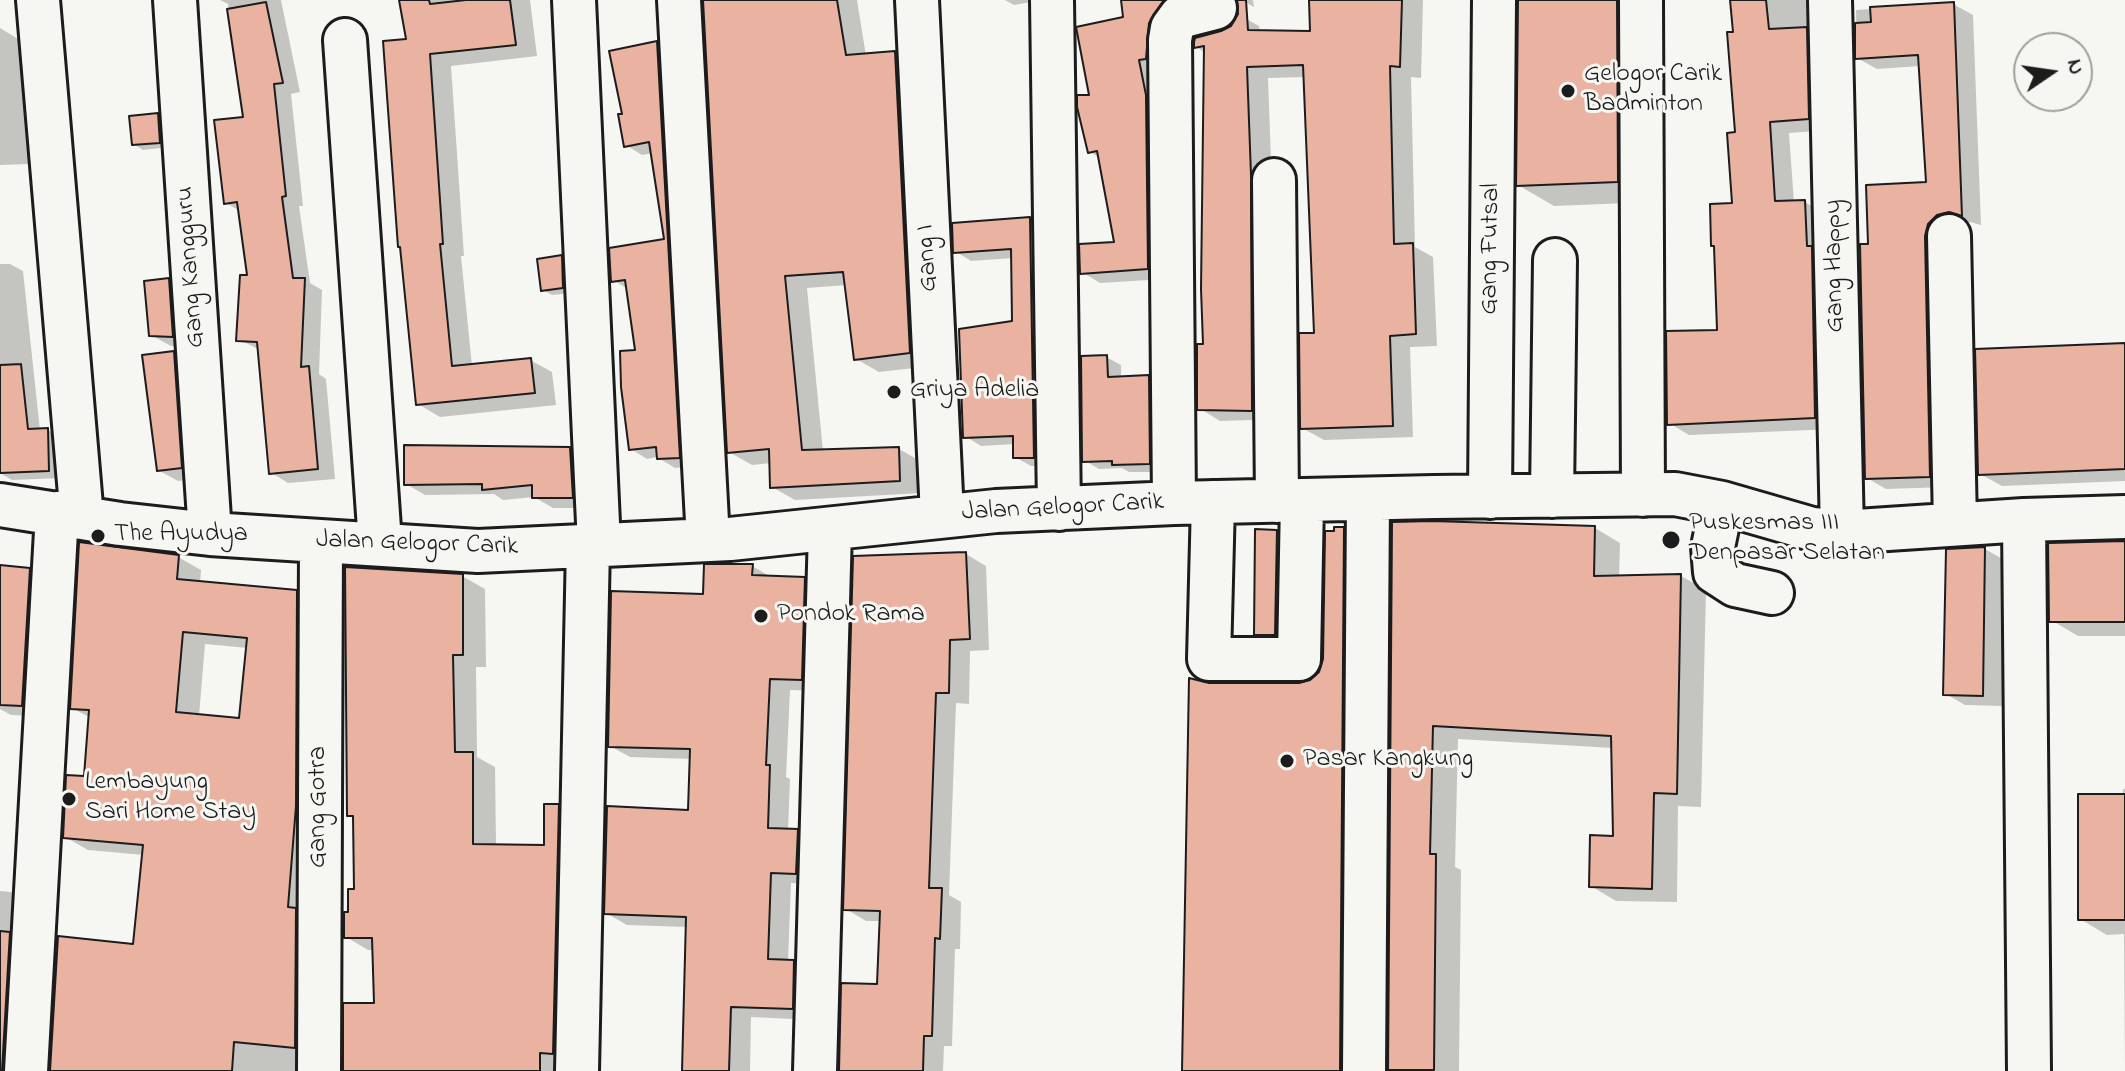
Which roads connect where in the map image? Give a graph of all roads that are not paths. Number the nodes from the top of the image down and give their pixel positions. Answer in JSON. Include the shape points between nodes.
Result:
{"nodes":[{"id":1,"x":38,"y":0,"type":"edge"},
{"id":2,"x":175,"y":0,"type":"edge"},
{"id":3,"x":574,"y":0,"type":"edge"},
{"id":4,"x":679,"y":0,"type":"edge"},
{"id":5,"x":917,"y":0,"type":"edge"},
{"id":6,"x":1052,"y":0,"type":"edge"},
{"id":7,"x":1494,"y":0,"type":"edge"},
{"id":8,"x":1641,"y":0,"type":"edge"},
{"id":9,"x":1830,"y":0,"type":"edge"},
{"id":10,"x":1215,"y":8,"type":"dead end"},
{"id":11,"x":345,"y":40,"type":"dead end"},
{"id":12,"x":1274,"y":180,"type":"dead end"},
{"id":13,"x":1949,"y":236,"type":"dead end"},
{"id":14,"x":1555,"y":260,"type":"dead end"},
{"id":15,"x":1643,"y":495,"type":"junction"},
{"id":16,"x":1552,"y":496,"type":"junction"},
{"id":17,"x":1490,"y":497,"type":"junction"},
{"id":18,"x":1368,"y":500,"type":"junction"},
{"id":19,"x":1289,"y":501,"type":"junction"},
{"id":20,"x":1193,"y":502,"type":"junction"},
{"id":21,"x":1722,"y":503,"type":"junction"},
{"id":22,"x":0,"y":505,"type":"edge"},
{"id":23,"x":1059,"y":509,"type":"junction"},
{"id":24,"x":70,"y":515,"type":"junction"},
{"id":25,"x":942,"y":515,"type":"junction"},
{"id":26,"x":2125,"y":517,"type":"edge"},
{"id":27,"x":2024,"y":520,"type":"junction"},
{"id":28,"x":1955,"y":524,"type":"junction"},
{"id":29,"x":830,"y":530,"type":"junction"},
{"id":30,"x":1842,"y":532,"type":"junction"},
{"id":31,"x":210,"y":534,"type":"junction"},
{"id":32,"x":708,"y":540,"type":"junction"},
{"id":33,"x":321,"y":543,"type":"junction"},
{"id":34,"x":380,"y":543,"type":"junction"},
{"id":35,"x":594,"y":546,"type":"junction"},
{"id":36,"x":1772,"y":593,"type":"dead end"},
{"id":37,"x":26,"y":1071,"type":"edge"},
{"id":38,"x":319,"y":1071,"type":"edge"},
{"id":39,"x":577,"y":1071,"type":"edge"},
{"id":40,"x":815,"y":1071,"type":"edge"},
{"id":41,"x":1364,"y":1071,"type":"edge"},
{"id":42,"x":2029,"y":1071,"type":"edge"}],
"edges":[{"from":1,"to":24,"type":"street"},
{"from":2,"to":31,"type":"street","name":"Gang Kangguru"},
{"from":3,"to":35,"type":"street"},
{"from":4,"to":32,"type":"street"},
{"from":5,"to":25,"type":"street","name":"Gang I"},
{"from":6,"to":23,"type":"street"},
{"from":7,"to":17,"type":"street","name":"Gang Futsal"},
{"from":8,"to":15,"type":"street"},
{"from":9,"to":30,"type":"street","name":"Gang Happy"},
{"from":10,"to":20,"type":"street","via":[[1180,17],[1170,40]]},
{"from":11,"to":34,"type":"street"},
{"from":12,"to":19,"type":"street"},
{"from":13,"to":28,"type":"street"},
{"from":14,"to":16,"type":"street"},
{"from":15,"to":16,"type":"street","name":"Jalan Gelogor Carik"},
{"from":15,"to":21,"type":"street","name":"Jalan Gelogor Carik","via":[[1675,494]]},
{"from":16,"to":17,"type":"street","name":"Jalan Gelogor Carik"},
{"from":17,"to":18,"type":"street","name":"Jalan Gelogor Carik"},
{"from":18,"to":19,"type":"street","name":"Jalan Gelogor Carik"},
{"from":18,"to":41,"type":"street"},
{"from":19,"to":20,"type":"street","name":"Jalan Gelogor Carik"},
{"from":19,"to":20,"type":"street","via":[[1299,659],[1209,659]]},
{"from":20,"to":23,"type":"street","name":"Jalan Gelogor Carik"},
{"from":21,"to":30,"type":"street","name":"Jalan Gelogor Carik","via":[[1812,529]]},
{"from":21,"to":36,"type":"street","via":[[1713,547],[1715,572],[1735,585]]},
{"from":22,"to":24,"type":"street","name":"Jalan Gelogor Carik"},
{"from":23,"to":25,"type":"street","name":"Jalan Gelogor Carik"},
{"from":24,"to":31,"type":"street","name":"Jalan Gelogor Carik"},
{"from":24,"to":37,"type":"street"},
{"from":25,"to":29,"type":"street","name":"Jalan Gelogor Carik"},
{"from":26,"to":27,"type":"street","name":"Jalan Gelogor Carik"},
{"from":27,"to":28,"type":"street","name":"Jalan Gelogor Carik"},
{"from":27,"to":42,"type":"street"},
{"from":28,"to":30,"type":"street","name":"Jalan Gelogor Carik"},
{"from":29,"to":32,"type":"street","name":"Jalan Gelogor Carik"},
{"from":29,"to":40,"type":"street"},
{"from":31,"to":33,"type":"street","name":"Jalan Gelogor Carik"},
{"from":32,"to":35,"type":"street","name":"Jalan Gelogor Carik"},
{"from":33,"to":34,"type":"street","name":"Jalan Gelogor Carik"},
{"from":33,"to":38,"type":"street","name":"Gang Gotra"},
{"from":34,"to":35,"type":"street","name":"Jalan Gelogor Carik","via":[[478,551]]},
{"from":35,"to":39,"type":"street"}]}
